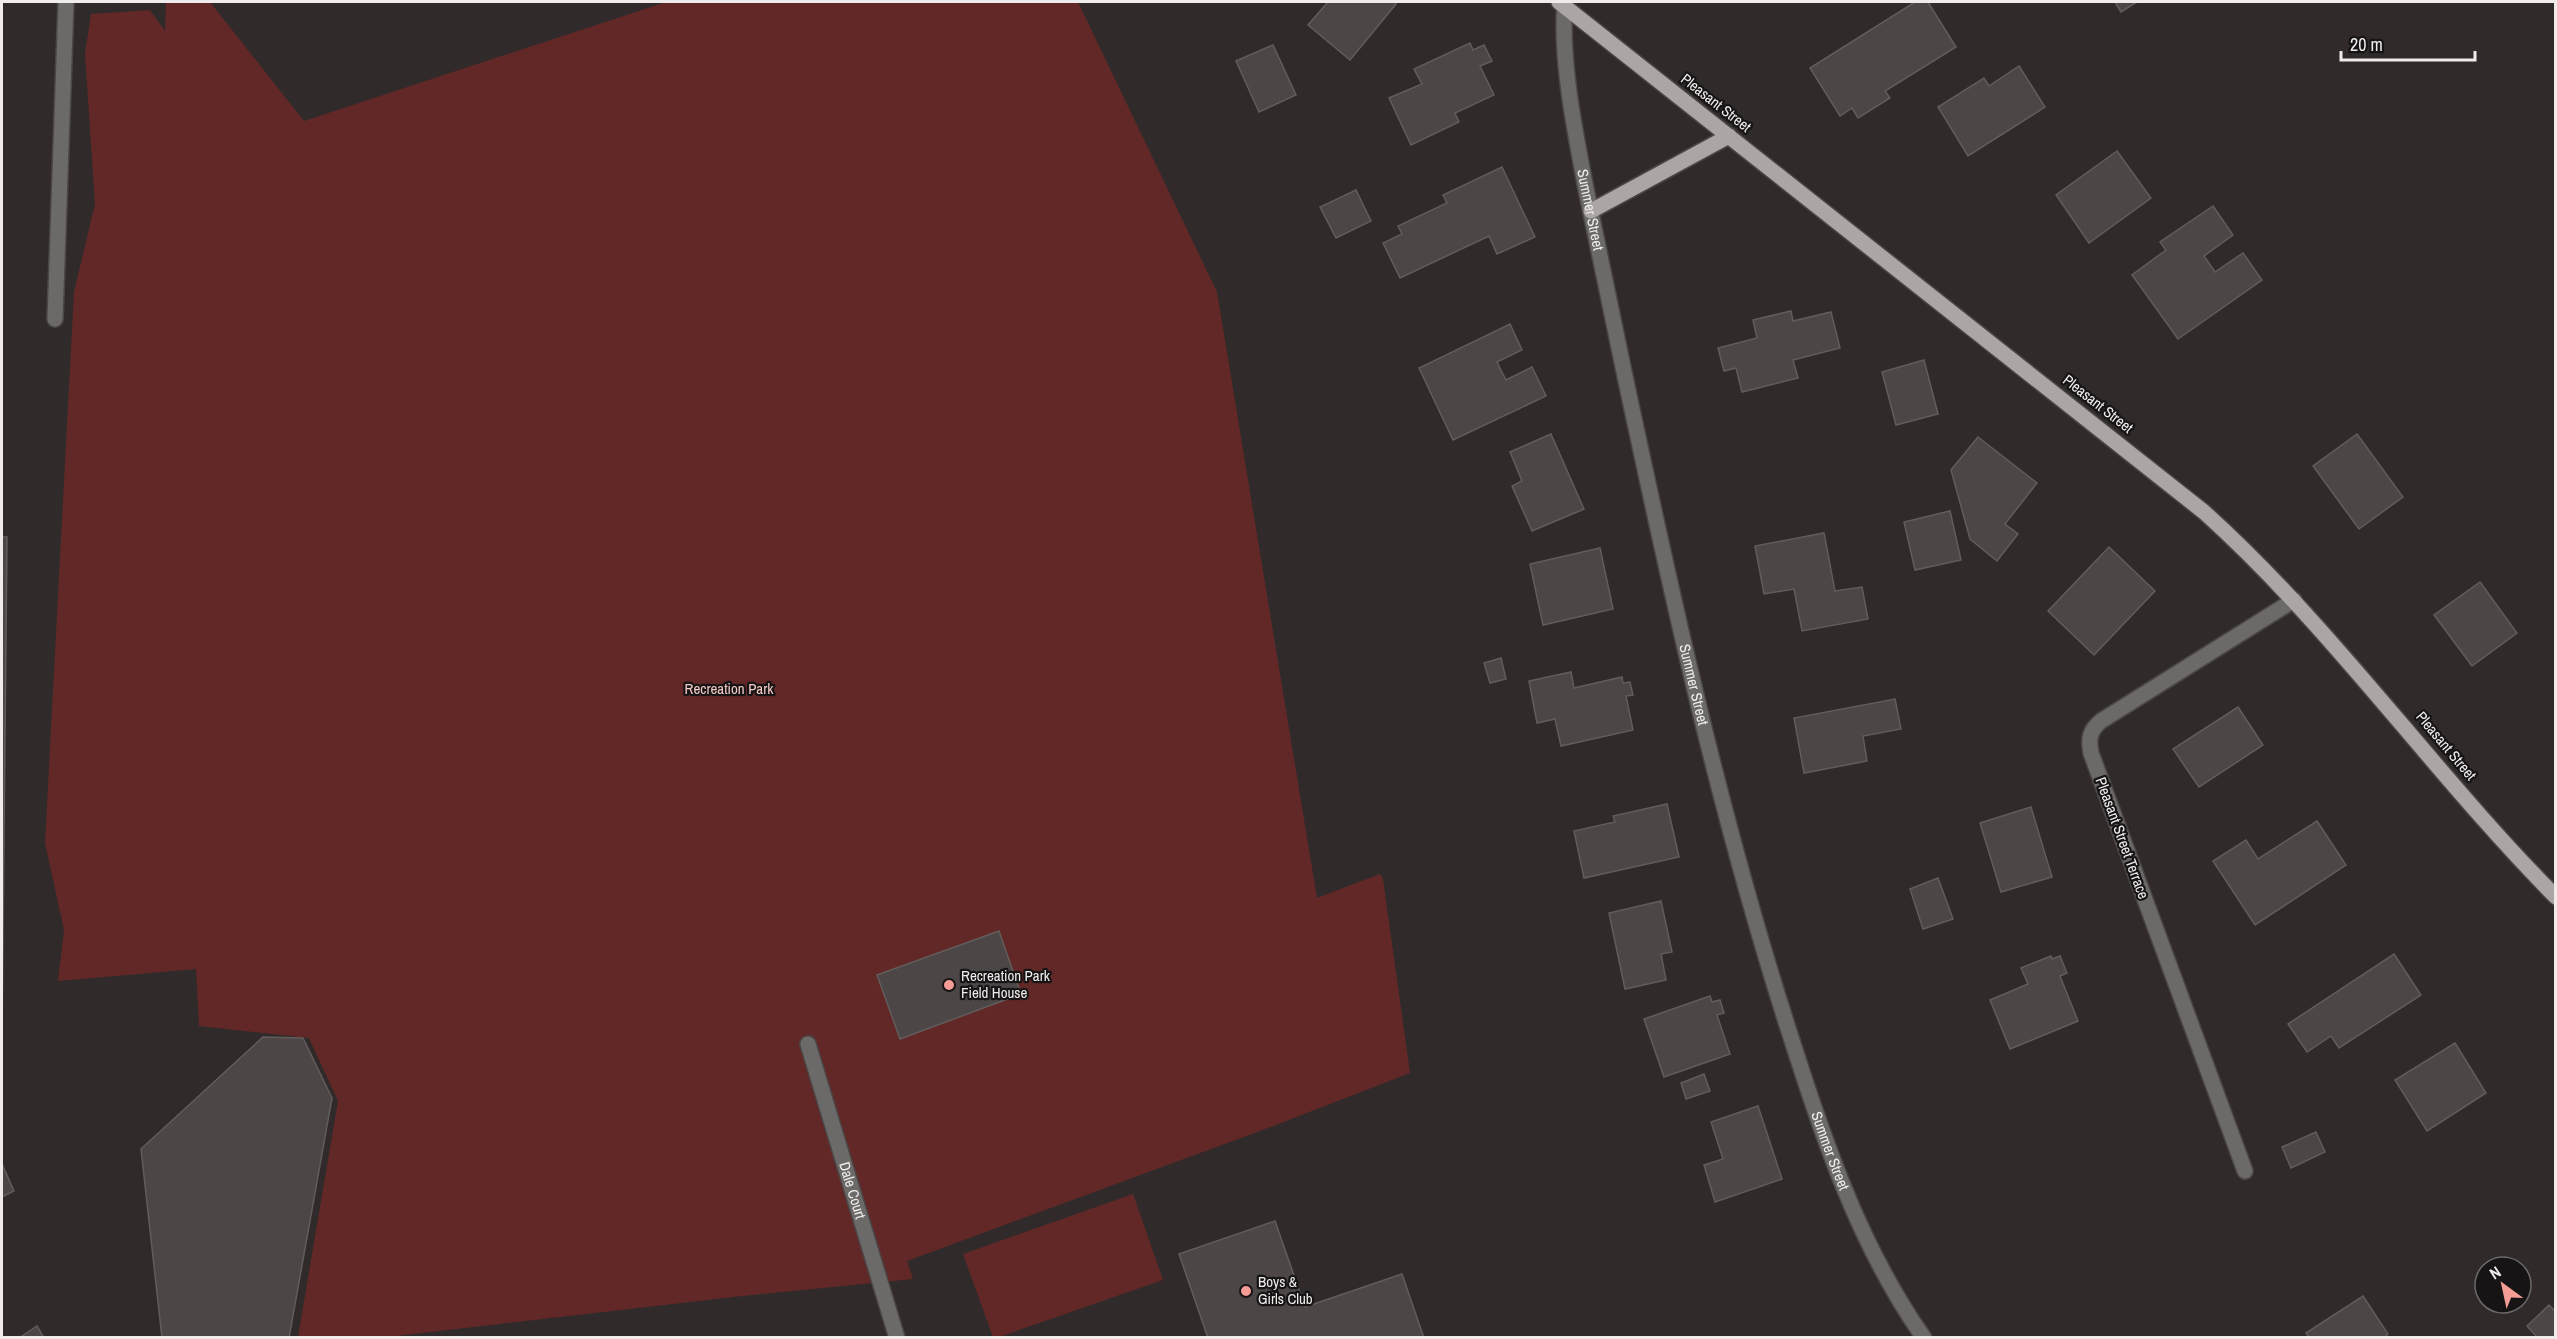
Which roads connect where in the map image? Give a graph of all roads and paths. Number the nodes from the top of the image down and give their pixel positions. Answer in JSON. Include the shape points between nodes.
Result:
{"nodes":[{"id":1,"x":66,"y":2,"type":"edge"},
{"id":2,"x":1562,"y":3,"type":"edge"},
{"id":3,"x":1729,"y":136,"type":"junction"},
{"id":4,"x":1591,"y":211,"type":"junction"},
{"id":5,"x":55,"y":319,"type":"dead end"},
{"id":6,"x":2294,"y":600,"type":"junction"},
{"id":7,"x":2556,"y":897,"type":"edge"},
{"id":8,"x":808,"y":1044,"type":"dead end"},
{"id":9,"x":2245,"y":1171,"type":"dead end"},
{"id":10,"x":897,"y":1338,"type":"edge"},
{"id":11,"x":1924,"y":1338,"type":"edge"}],
"edges":[{"from":1,"to":5,"type":"street"},
{"from":2,"to":3,"type":"main road","name":"Pleasant Street"},
{"from":2,"to":4,"type":"street","name":"Summer Street","via":[[1575,135]]},
{"from":3,"to":4,"type":"main road"},
{"from":3,"to":6,"type":"main road","name":"Pleasant Street","via":[[2173,485],[2240,544]]},
{"from":4,"to":11,"type":"street","name":"Summer Street","via":[[1666,564],[1755,923],[1825,1138],[1852,1207],[1877,1262]]},
{"from":6,"to":7,"type":"main road","name":"Pleasant Street"},
{"from":6,"to":9,"type":"street","name":"Pleasant Street Terrace","via":[[2101,721],[2089,739]]},
{"from":8,"to":10,"type":"street","name":"Dale Court"}]}
